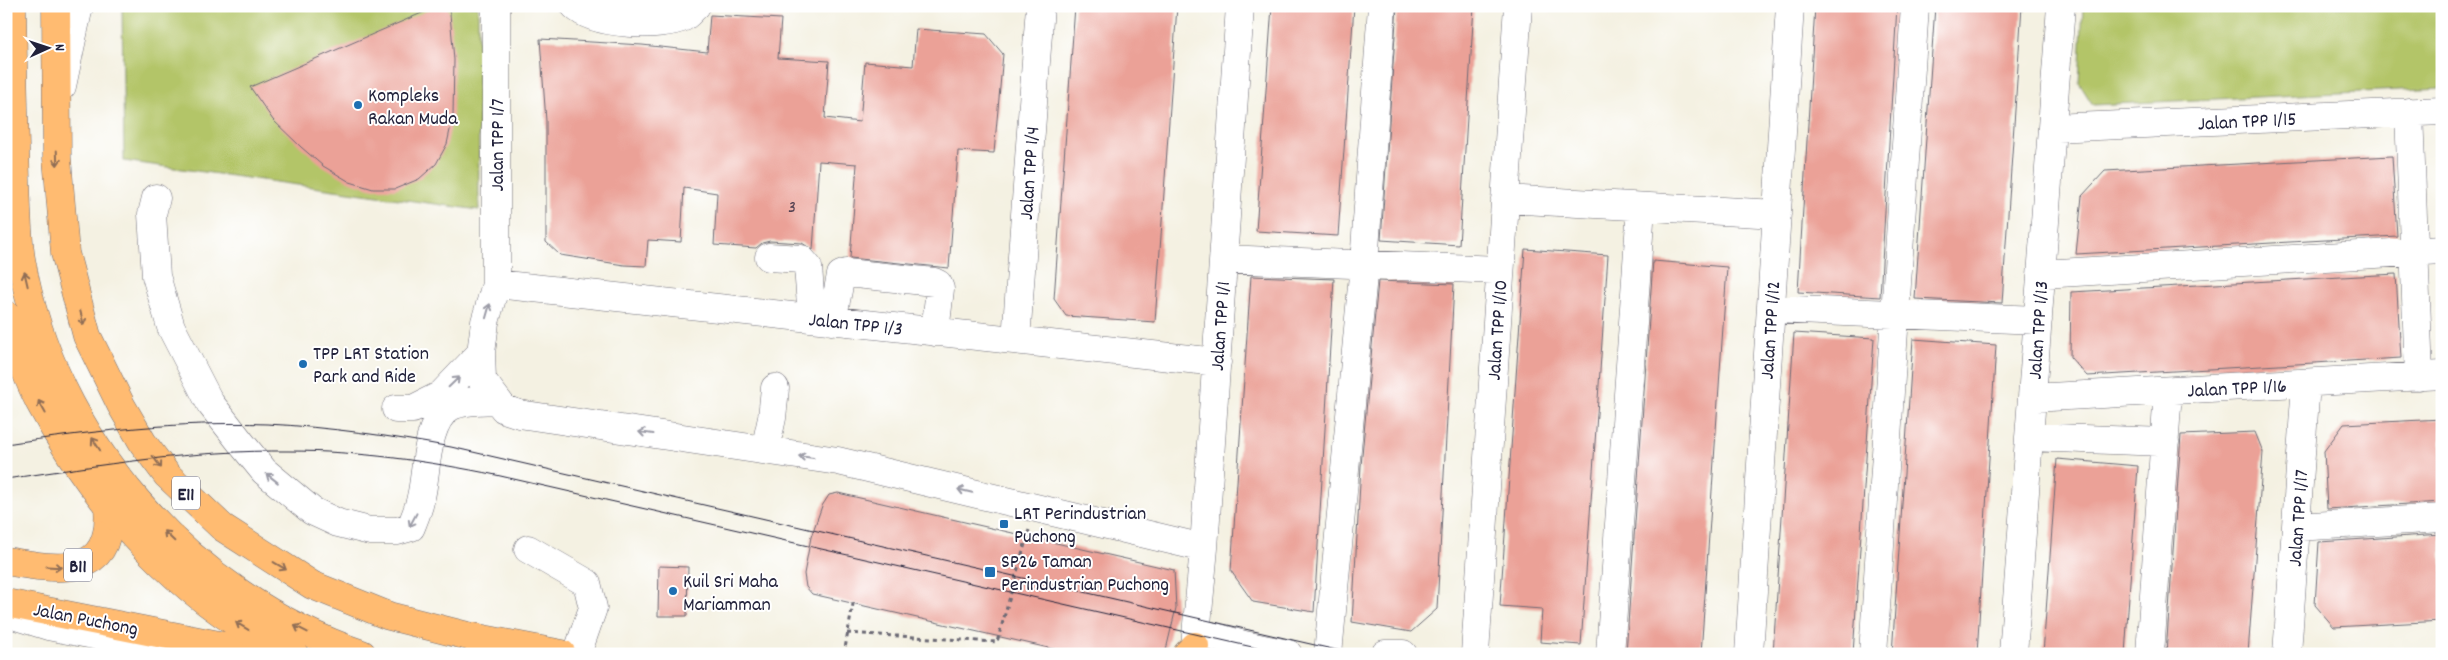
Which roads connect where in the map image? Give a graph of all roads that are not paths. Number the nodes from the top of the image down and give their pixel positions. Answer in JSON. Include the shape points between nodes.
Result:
{"nodes":[{"id":1,"x":12,"y":6,"type":"edge"},
{"id":2,"x":56,"y":6,"type":"edge"},
{"id":3,"x":79,"y":6,"type":"edge"},
{"id":4,"x":496,"y":6,"type":"edge"},
{"id":5,"x":576,"y":6,"type":"edge"},
{"id":6,"x":696,"y":6,"type":"edge"},
{"id":7,"x":1040,"y":6,"type":"edge"},
{"id":8,"x":1240,"y":6,"type":"edge"},
{"id":9,"x":1382,"y":6,"type":"edge"},
{"id":10,"x":1518,"y":6,"type":"edge"},
{"id":11,"x":1790,"y":6,"type":"edge"},
{"id":12,"x":1915,"y":6,"type":"edge"},
{"id":13,"x":2061,"y":6,"type":"edge"},
{"id":14,"x":57,"y":109,"type":"junction"},
{"id":15,"x":2442,"y":111,"type":"edge"},
{"id":16,"x":2409,"y":112,"type":"junction"},
{"id":17,"x":2052,"y":128,"type":"junction"},
{"id":18,"x":156,"y":198,"type":"dead end"},
{"id":19,"x":1505,"y":199,"type":"junction"},
{"id":20,"x":1641,"y":207,"type":"junction"},
{"id":21,"x":1777,"y":214,"type":"junction"},
{"id":22,"x":2442,"y":250,"type":"edge"},
{"id":23,"x":2414,"y":252,"type":"junction"},
{"id":24,"x":769,"y":258,"type":"dead end"},
{"id":25,"x":1224,"y":259,"type":"junction"},
{"id":26,"x":1364,"y":264,"type":"junction"},
{"id":27,"x":1500,"y":270,"type":"junction"},
{"id":28,"x":2042,"y":274,"type":"junction"},
{"id":29,"x":496,"y":284,"type":"junction"},
{"id":30,"x":1771,"y":309,"type":"junction"},
{"id":31,"x":1896,"y":314,"type":"junction"},
{"id":32,"x":6,"y":315,"type":"edge"},
{"id":33,"x":822,"y":320,"type":"junction"},
{"id":34,"x":2038,"y":320,"type":"junction"},
{"id":35,"x":935,"y":332,"type":"junction"},
{"id":36,"x":1016,"y":340,"type":"junction"},
{"id":37,"x":481,"y":353,"type":"junction"},
{"id":38,"x":1217,"y":362,"type":"junction"},
{"id":39,"x":2430,"y":376,"type":"edge"},
{"id":40,"x":2306,"y":383,"type":"junction"},
{"id":41,"x":775,"y":388,"type":"dead end"},
{"id":42,"x":2168,"y":391,"type":"junction"},
{"id":43,"x":2032,"y":398,"type":"junction"},
{"id":44,"x":496,"y":400,"type":"junction"},
{"id":45,"x":396,"y":409,"type":"dead end"},
{"id":46,"x":2030,"y":437,"type":"junction"},
{"id":47,"x":2165,"y":442,"type":"junction"},
{"id":48,"x":764,"y":450,"type":"junction"},
{"id":49,"x":108,"y":506,"type":"junction"},
{"id":50,"x":2442,"y":518,"type":"edge"},
{"id":51,"x":2296,"y":527,"type":"junction"},
{"id":52,"x":1204,"y":548,"type":"junction"},
{"id":53,"x":528,"y":549,"type":"dead end"},
{"id":54,"x":6,"y":561,"type":"edge"},
{"id":55,"x":6,"y":603,"type":"edge"},
{"id":56,"x":6,"y":613,"type":"edge"},
{"id":57,"x":6,"y":627,"type":"edge"},
{"id":58,"x":1194,"y":646,"type":"edge"},
{"id":59,"x":273,"y":652,"type":"edge"},
{"id":60,"x":142,"y":654,"type":"edge"},
{"id":61,"x":171,"y":654,"type":"edge"},
{"id":62,"x":362,"y":654,"type":"edge"},
{"id":63,"x":562,"y":654,"type":"edge"},
{"id":64,"x":577,"y":654,"type":"edge"},
{"id":65,"x":1288,"y":654,"type":"edge"},
{"id":66,"x":1328,"y":654,"type":"edge"},
{"id":67,"x":1385,"y":654,"type":"edge"},
{"id":68,"x":1403,"y":654,"type":"edge"},
{"id":69,"x":1475,"y":654,"type":"edge"},
{"id":70,"x":1610,"y":654,"type":"edge"},
{"id":71,"x":1749,"y":654,"type":"edge"},
{"id":72,"x":1873,"y":654,"type":"edge"},
{"id":73,"x":2013,"y":654,"type":"edge"},
{"id":74,"x":2150,"y":654,"type":"edge"},
{"id":75,"x":2288,"y":654,"type":"edge"}],
"edges":[{"from":62,"to":1,"type":"main road","number":"E11","one_way":true,"via":[[314,636],[245,598],[181,548],[135,498],[92,439],[66,391],[52,361],[27,283],[19,234]]},
{"from":2,"to":14,"type":"main road","number":"E11"},
{"from":3,"to":14,"type":"street"},
{"from":4,"to":29,"type":"street","name":"Jalan TPP 1/7"},
{"from":5,"to":6,"type":"street","via":[[603,20],[635,23],[685,17]]},
{"from":7,"to":36,"type":"street","name":"Jalan TPP 1/4"},
{"from":8,"to":25,"type":"street","name":"Jalan TPP 1/1"},
{"from":9,"to":26,"type":"street"},
{"from":10,"to":19,"type":"street","name":"Jalan TPP 1/10"},
{"from":11,"to":21,"type":"street","name":"Jalan TPP 1/12"},
{"from":12,"to":31,"type":"street"},
{"from":13,"to":17,"type":"street","name":"Jalan TPP 1/13"},
{"from":14,"to":63,"type":"main road","number":"E11","one_way":true,"via":[[56,158],[65,253],[87,336],[143,443],[167,476],[222,527],[312,585],[389,616],[468,636]]},
{"from":15,"to":16,"type":"street","name":"Jalan TPP 1/15"},
{"from":16,"to":17,"type":"street","name":"Jalan TPP 1/15"},
{"from":16,"to":23,"type":"street"},
{"from":17,"to":28,"type":"street","name":"Jalan TPP 1/13"},
{"from":44,"to":18,"type":"street","one_way":true,"via":[[449,408],[434,425],[422,496],[411,526],[397,531],[370,531],[338,523],[312,511],[264,471],[210,403],[171,327],[156,276],[152,214]]},
{"from":19,"to":20,"type":"street"},
{"from":19,"to":27,"type":"street","name":"Jalan TPP 1/10"},
{"from":20,"to":21,"type":"street"},
{"from":20,"to":70,"type":"street"},
{"from":21,"to":30,"type":"street","name":"Jalan TPP 1/12"},
{"from":22,"to":23,"type":"street"},
{"from":23,"to":28,"type":"street"},
{"from":23,"to":39,"type":"street"},
{"from":24,"to":33,"type":"street","via":[[805,262]]},
{"from":25,"to":26,"type":"street"},
{"from":25,"to":38,"type":"street","name":"Jalan TPP 1/1"},
{"from":26,"to":27,"type":"street"},
{"from":26,"to":66,"type":"street"},
{"from":27,"to":69,"type":"street","name":"Jalan TPP 1/10"},
{"from":28,"to":34,"type":"street","name":"Jalan TPP 1/13"},
{"from":29,"to":33,"type":"street","name":"Jalan TPP 1/3"},
{"from":37,"to":29,"type":"street","name":"Jalan TPP 1/7","one_way":true,"via":[[485,322]]},
{"from":30,"to":31,"type":"street"},
{"from":30,"to":71,"type":"street","name":"Jalan TPP 1/12"},
{"from":31,"to":34,"type":"street"},
{"from":31,"to":72,"type":"street"},
{"from":49,"to":32,"type":"main road","one_way":true,"via":[[77,464],[39,402]]},
{"from":33,"to":35,"type":"street","name":"Jalan TPP 1/3"},
{"from":33,"to":35,"type":"street","via":[[841,275],[846,273],[934,282],[940,289]]},
{"from":34,"to":43,"type":"street","name":"Jalan TPP 1/13"},
{"from":35,"to":36,"type":"street","name":"Jalan TPP 1/3"},
{"from":36,"to":38,"type":"street","name":"Jalan TPP 1/3"},
{"from":37,"to":44,"type":"street","name":"Jalan TPP 1/7","via":[[482,380]]},
{"from":45,"to":37,"type":"street","one_way":true,"via":[[413,409],[441,395]]},
{"from":38,"to":52,"type":"street","name":"Jalan TPP 1/1"},
{"from":39,"to":40,"type":"street","name":"Jalan TPP 1/16"},
{"from":40,"to":42,"type":"street","name":"Jalan TPP 1/16"},
{"from":40,"to":51,"type":"street","name":"Jalan TPP 1/17"},
{"from":41,"to":48,"type":"street"},
{"from":42,"to":43,"type":"street","name":"Jalan TPP 1/16"},
{"from":42,"to":47,"type":"street"},
{"from":43,"to":46,"type":"street","name":"Jalan TPP 1/13"},
{"from":48,"to":44,"type":"street","one_way":true,"via":[[519,414],[504,409]]},
{"from":46,"to":47,"type":"street"},
{"from":46,"to":73,"type":"street","name":"Jalan TPP 1/13"},
{"from":47,"to":74,"type":"street"},
{"from":52,"to":48,"type":"street","one_way":true,"via":[[838,461]]},
{"from":54,"to":49,"type":"main road","number":"B11","one_way":true,"via":[[59,568],[83,563],[104,546],[108,534]]},
{"from":59,"to":49,"type":"main road","one_way":true,"via":[[205,599],[148,548]]},
{"from":50,"to":51,"type":"street"},
{"from":51,"to":75,"type":"street","name":"Jalan TPP 1/17"},
{"from":52,"to":58,"type":"street","name":"Jalan TPP 1/1"},
{"from":53,"to":64,"type":"street","via":[[588,583],[593,608]]},
{"from":55,"to":59,"type":"main road","name":"Jalan Puchong","via":[[229,647]]},
{"from":56,"to":61,"type":"street","via":[[48,626],[160,648]]},
{"from":57,"to":60,"type":"street"},
{"from":58,"to":65,"type":"street","via":[[1244,645]]},
{"from":67,"to":68,"type":"street"}]}
